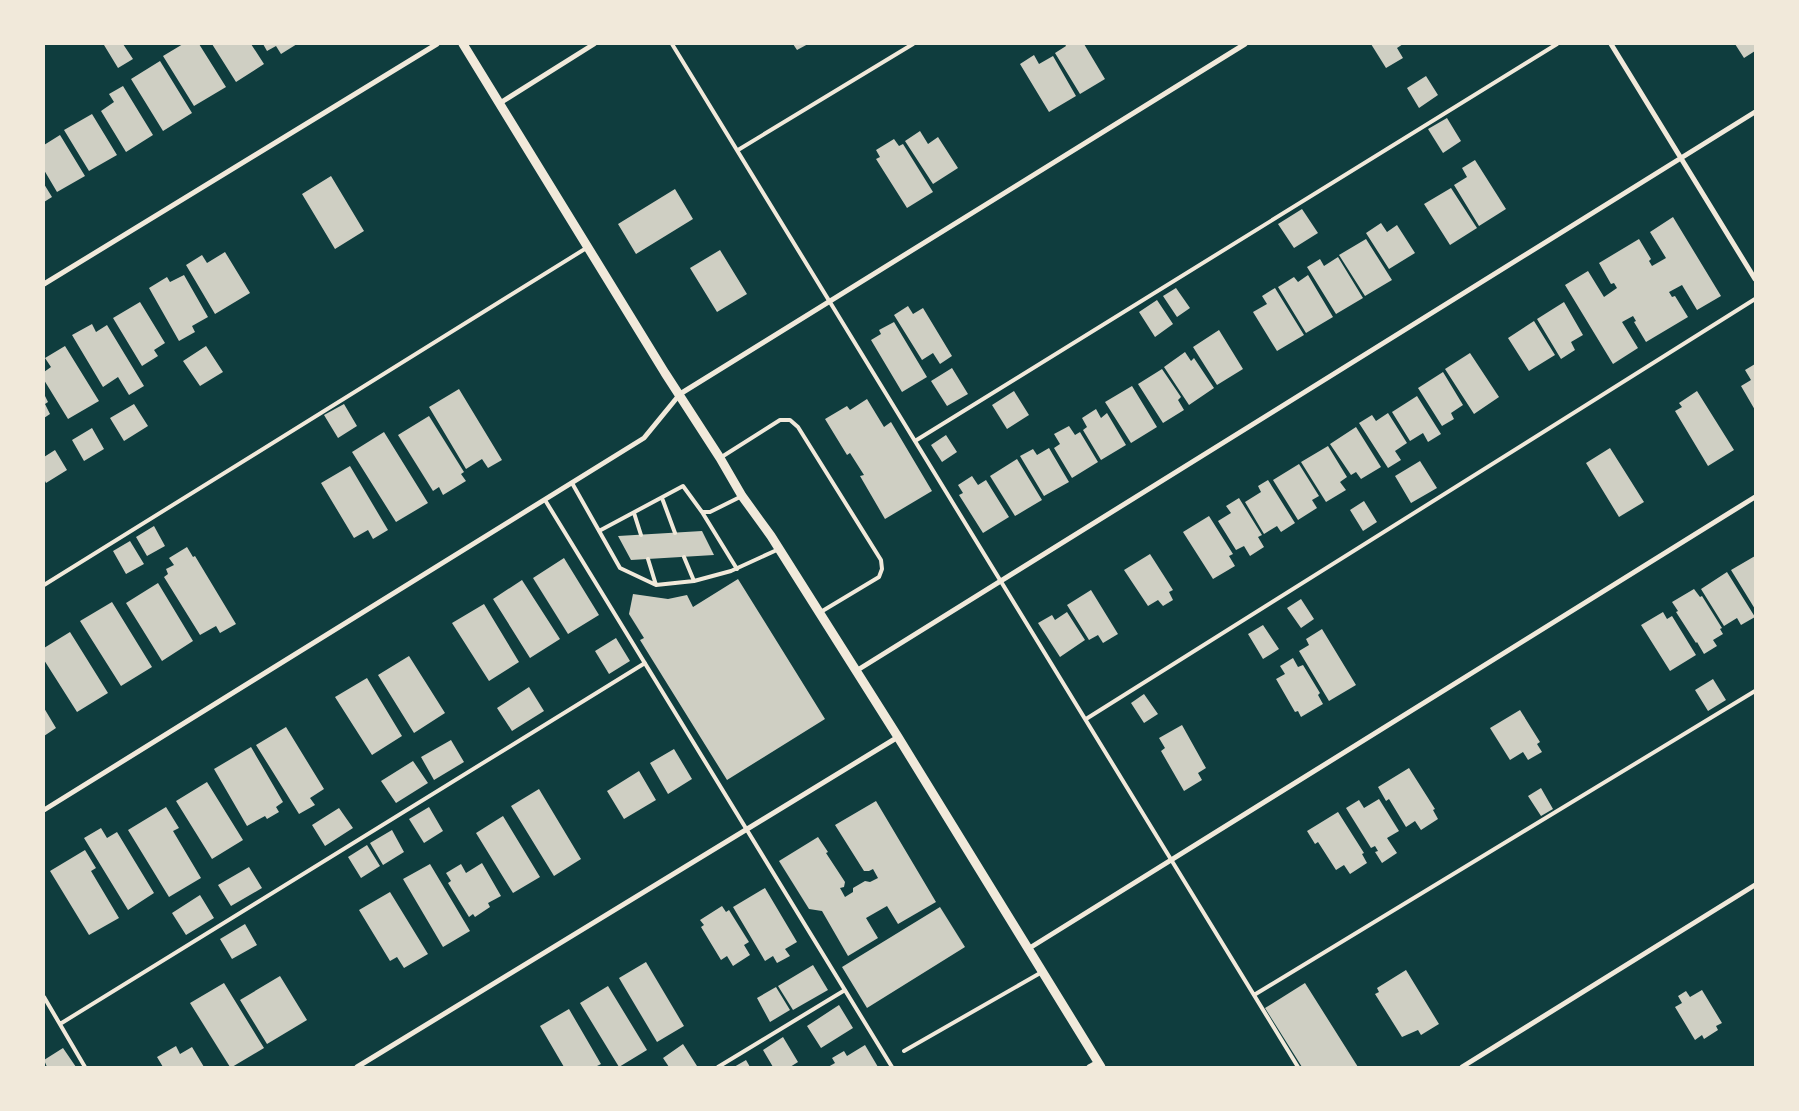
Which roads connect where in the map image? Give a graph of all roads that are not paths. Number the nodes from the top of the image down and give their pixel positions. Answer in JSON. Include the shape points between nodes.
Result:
{"nodes":[{"id":1,"x":437,"y":44,"type":"edge"},
{"id":2,"x":463,"y":44,"type":"edge"},
{"id":3,"x":594,"y":44,"type":"edge"},
{"id":4,"x":672,"y":44,"type":"edge"},
{"id":5,"x":913,"y":44,"type":"edge"},
{"id":6,"x":1245,"y":44,"type":"edge"},
{"id":7,"x":1557,"y":44,"type":"edge"},
{"id":8,"x":1611,"y":44,"type":"edge"},
{"id":9,"x":500,"y":104,"type":"junction"},
{"id":10,"x":1755,"y":112,"type":"edge"},
{"id":11,"x":738,"y":150,"type":"junction"},
{"id":12,"x":1682,"y":158,"type":"junction"},
{"id":13,"x":588,"y":247,"type":"junction"},
{"id":14,"x":1755,"y":279,"type":"edge"},
{"id":15,"x":44,"y":284,"type":"edge"},
{"id":16,"x":1755,"y":299,"type":"edge"},
{"id":17,"x":830,"y":300,"type":"junction"},
{"id":18,"x":680,"y":394,"type":"junction"},
{"id":19,"x":915,"y":441,"type":"junction"},
{"id":20,"x":720,"y":458,"type":"junction"},
{"id":21,"x":572,"y":483,"type":"junction"},
{"id":22,"x":742,"y":496,"type":"junction"},
{"id":23,"x":1755,"y":497,"type":"edge"},
{"id":24,"x":662,"y":498,"type":"junction"},
{"id":25,"x":545,"y":500,"type":"junction"},
{"id":26,"x":702,"y":512,"type":"junction"},
{"id":27,"x":634,"y":513,"type":"junction"},
{"id":28,"x":600,"y":532,"type":"junction"},
{"id":29,"x":675,"y":533,"type":"dead end"},
{"id":30,"x":641,"y":535,"type":"dead end"},
{"id":31,"x":779,"y":549,"type":"junction"},
{"id":32,"x":684,"y":557,"type":"dead end"},
{"id":33,"x":648,"y":559,"type":"dead end"},
{"id":34,"x":737,"y":569,"type":"junction"},
{"id":35,"x":694,"y":581,"type":"junction"},
{"id":36,"x":1001,"y":581,"type":"junction"},
{"id":37,"x":44,"y":585,"type":"edge"},
{"id":38,"x":656,"y":585,"type":"junction"},
{"id":39,"x":819,"y":613,"type":"junction"},
{"id":40,"x":645,"y":663,"type":"junction"},
{"id":41,"x":856,"y":671,"type":"junction"},
{"id":42,"x":1755,"y":691,"type":"edge"},
{"id":43,"x":1086,"y":719,"type":"junction"},
{"id":44,"x":898,"y":737,"type":"junction"},
{"id":45,"x":44,"y":810,"type":"edge"},
{"id":46,"x":747,"y":829,"type":"junction"},
{"id":47,"x":1172,"y":860,"type":"junction"},
{"id":48,"x":1755,"y":885,"type":"edge"},
{"id":49,"x":1028,"y":950,"type":"junction"},
{"id":50,"x":1042,"y":972,"type":"junction"},
{"id":51,"x":845,"y":990,"type":"junction"},
{"id":52,"x":1254,"y":994,"type":"junction"},
{"id":53,"x":44,"y":997,"type":"edge"},
{"id":54,"x":60,"y":1024,"type":"junction"},
{"id":55,"x":904,"y":1051,"type":"dead end"},
{"id":56,"x":1096,"y":1066,"type":"edge"},
{"id":57,"x":86,"y":1067,"type":"edge"},
{"id":58,"x":357,"y":1067,"type":"edge"},
{"id":59,"x":718,"y":1067,"type":"edge"},
{"id":60,"x":892,"y":1067,"type":"edge"},
{"id":61,"x":1298,"y":1067,"type":"edge"},
{"id":62,"x":1462,"y":1067,"type":"edge"}],
"edges":[{"from":1,"to":15,"type":"street"},
{"from":2,"to":9,"type":"street"},
{"from":3,"to":9,"type":"street"},
{"from":4,"to":11,"type":"lane"},
{"from":5,"to":11,"type":"lane"},
{"from":6,"to":17,"type":"street"},
{"from":7,"to":19,"type":"lane"},
{"from":8,"to":12,"type":"street"},
{"from":9,"to":13,"type":"street"},
{"from":10,"to":12,"type":"street"},
{"from":11,"to":17,"type":"lane"},
{"from":12,"to":14,"type":"street"},
{"from":12,"to":36,"type":"street"},
{"from":13,"to":18,"type":"street"},
{"from":13,"to":37,"type":"lane"},
{"from":16,"to":43,"type":"lane"},
{"from":17,"to":18,"type":"street"},
{"from":17,"to":19,"type":"lane"},
{"from":18,"to":20,"type":"street"},
{"from":18,"to":21,"type":"street","via":[[644,438]]},
{"from":19,"to":36,"type":"lane"},
{"from":20,"to":22,"type":"street"},
{"from":20,"to":39,"type":"lane","via":[[780,420],[790,420],[798,428],[881,560],[879,577]]},
{"from":21,"to":25,"type":"street"},
{"from":21,"to":28,"type":"lane"},
{"from":22,"to":26,"type":"lane","via":[[710,512]]},
{"from":22,"to":31,"type":"street"},
{"from":23,"to":47,"type":"street"},
{"from":24,"to":26,"type":"lane","via":[[683,486]]},
{"from":24,"to":27,"type":"lane"},
{"from":24,"to":29,"type":"lane"},
{"from":25,"to":40,"type":"lane"},
{"from":25,"to":45,"type":"street"},
{"from":26,"to":34,"type":"lane"},
{"from":27,"to":28,"type":"lane"},
{"from":27,"to":30,"type":"lane"},
{"from":28,"to":38,"type":"lane","via":[[620,568]]},
{"from":31,"to":34,"type":"lane"},
{"from":31,"to":39,"type":"street"},
{"from":32,"to":35,"type":"lane"},
{"from":33,"to":38,"type":"lane"},
{"from":34,"to":35,"type":"lane"},
{"from":35,"to":38,"type":"lane"},
{"from":36,"to":41,"type":"street"},
{"from":36,"to":43,"type":"lane"},
{"from":39,"to":41,"type":"street"},
{"from":40,"to":46,"type":"lane"},
{"from":40,"to":54,"type":"lane"},
{"from":41,"to":44,"type":"street"},
{"from":42,"to":52,"type":"lane"},
{"from":43,"to":47,"type":"lane"},
{"from":44,"to":46,"type":"street"},
{"from":44,"to":49,"type":"street"},
{"from":46,"to":51,"type":"lane"},
{"from":46,"to":58,"type":"street"},
{"from":47,"to":49,"type":"street"},
{"from":47,"to":52,"type":"lane"},
{"from":48,"to":62,"type":"street"},
{"from":49,"to":50,"type":"street"},
{"from":50,"to":55,"type":"lane"},
{"from":50,"to":56,"type":"street"},
{"from":51,"to":59,"type":"lane"},
{"from":51,"to":60,"type":"lane"},
{"from":52,"to":61,"type":"lane"},
{"from":53,"to":54,"type":"lane"},
{"from":54,"to":57,"type":"lane"}]}
